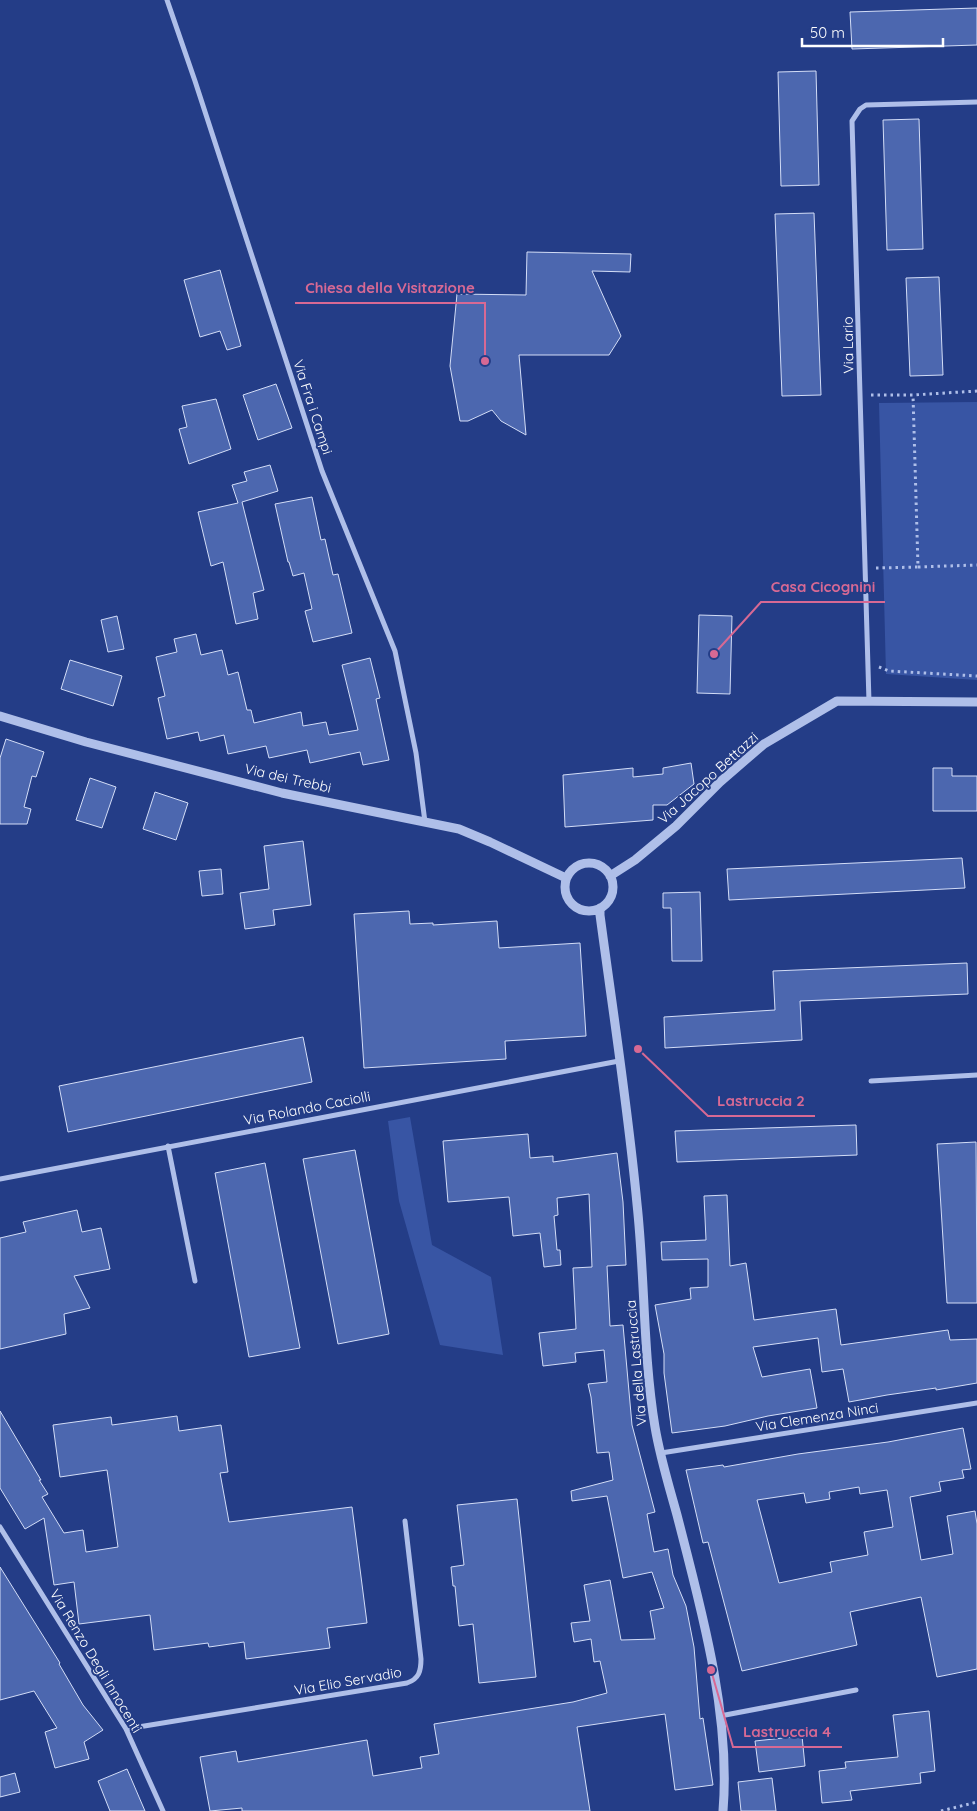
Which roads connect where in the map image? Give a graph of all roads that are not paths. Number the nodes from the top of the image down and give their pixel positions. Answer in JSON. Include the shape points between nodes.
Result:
{"nodes":[{"id":1,"x":167,"y":0,"type":"edge"},
{"id":2,"x":977,"y":102,"type":"edge"},
{"id":3,"x":869,"y":702,"type":"junction"},
{"id":4,"x":977,"y":702,"type":"edge"},
{"id":5,"x":0,"y":716,"type":"edge"},
{"id":6,"x":425,"y":822,"type":"junction"},
{"id":7,"x":610,"y":876,"type":"junction"},
{"id":8,"x":566,"y":878,"type":"junction"},
{"id":9,"x":600,"y":908,"type":"junction"},
{"id":10,"x":619,"y":1061,"type":"junction"},
{"id":11,"x":977,"y":1075,"type":"edge"},
{"id":12,"x":871,"y":1081,"type":"dead end"},
{"id":13,"x":168,"y":1146,"type":"junction"},
{"id":14,"x":0,"y":1179,"type":"edge"},
{"id":15,"x":195,"y":1281,"type":"dead end"},
{"id":16,"x":977,"y":1403,"type":"edge"},
{"id":17,"x":661,"y":1453,"type":"junction"},
{"id":18,"x":405,"y":1522,"type":"dead end"},
{"id":19,"x":0,"y":1527,"type":"edge"},
{"id":20,"x":856,"y":1690,"type":"dead end"},
{"id":21,"x":720,"y":1716,"type":"junction"},
{"id":22,"x":126,"y":1729,"type":"junction"},
{"id":23,"x":163,"y":1811,"type":"edge"},
{"id":24,"x":723,"y":1811,"type":"edge"}],
"edges":[{"from":1,"to":6,"type":"street","name":"Via Fra i Campi","via":[[322,471],[394,651],[416,754]]},
{"from":2,"to":3,"type":"street","name":"Via Lario","via":[[866,105],[852,121]]},
{"from":3,"to":4,"type":"street","name":"Via Jacopo Bettazzi"},
{"from":3,"to":7,"type":"street","name":"Via Jacopo Bettazzi","via":[[837,701],[764,744],[676,826]]},
{"from":5,"to":6,"type":"street","name":"Via dei Trebbi","via":[[282,793]]},
{"from":6,"to":8,"type":"street","name":"Via dei Trebbi","via":[[459,829]]},
{"from":7,"to":8,"type":"street","via":[[604,868],[587,862],[570,870]]},
{"from":7,"to":9,"type":"street","via":[[610,897]]},
{"from":8,"to":9,"type":"street","via":[[564,888],[573,905],[582,910]]},
{"from":9,"to":10,"type":"street","name":"Via della Lastruccia"},
{"from":10,"to":13,"type":"street","name":"Via Rolando Caciolli"},
{"from":10,"to":17,"type":"street","name":"Via della Lastruccia","via":[[638,1205],[648,1365]]},
{"from":11,"to":12,"type":"street"},
{"from":13,"to":14,"type":"street","name":"Via Rolando Caciolli"},
{"from":13,"to":15,"type":"street"},
{"from":16,"to":17,"type":"street","name":"Via Clemenza Ninci"},
{"from":17,"to":21,"type":"street","name":"Via della Lastruccia","via":[[710,1653]]},
{"from":18,"to":22,"type":"street","name":"Via Elio Servadio","via":[[422,1659],[421,1669],[413,1681]]},
{"from":19,"to":22,"type":"street","name":"Via Renzo Degli Innocenti"},
{"from":20,"to":21,"type":"street"},
{"from":21,"to":24,"type":"street","name":"Via della Lastruccia"},
{"from":22,"to":23,"type":"street","name":"Via Renzo Degli Innocenti"}]}
